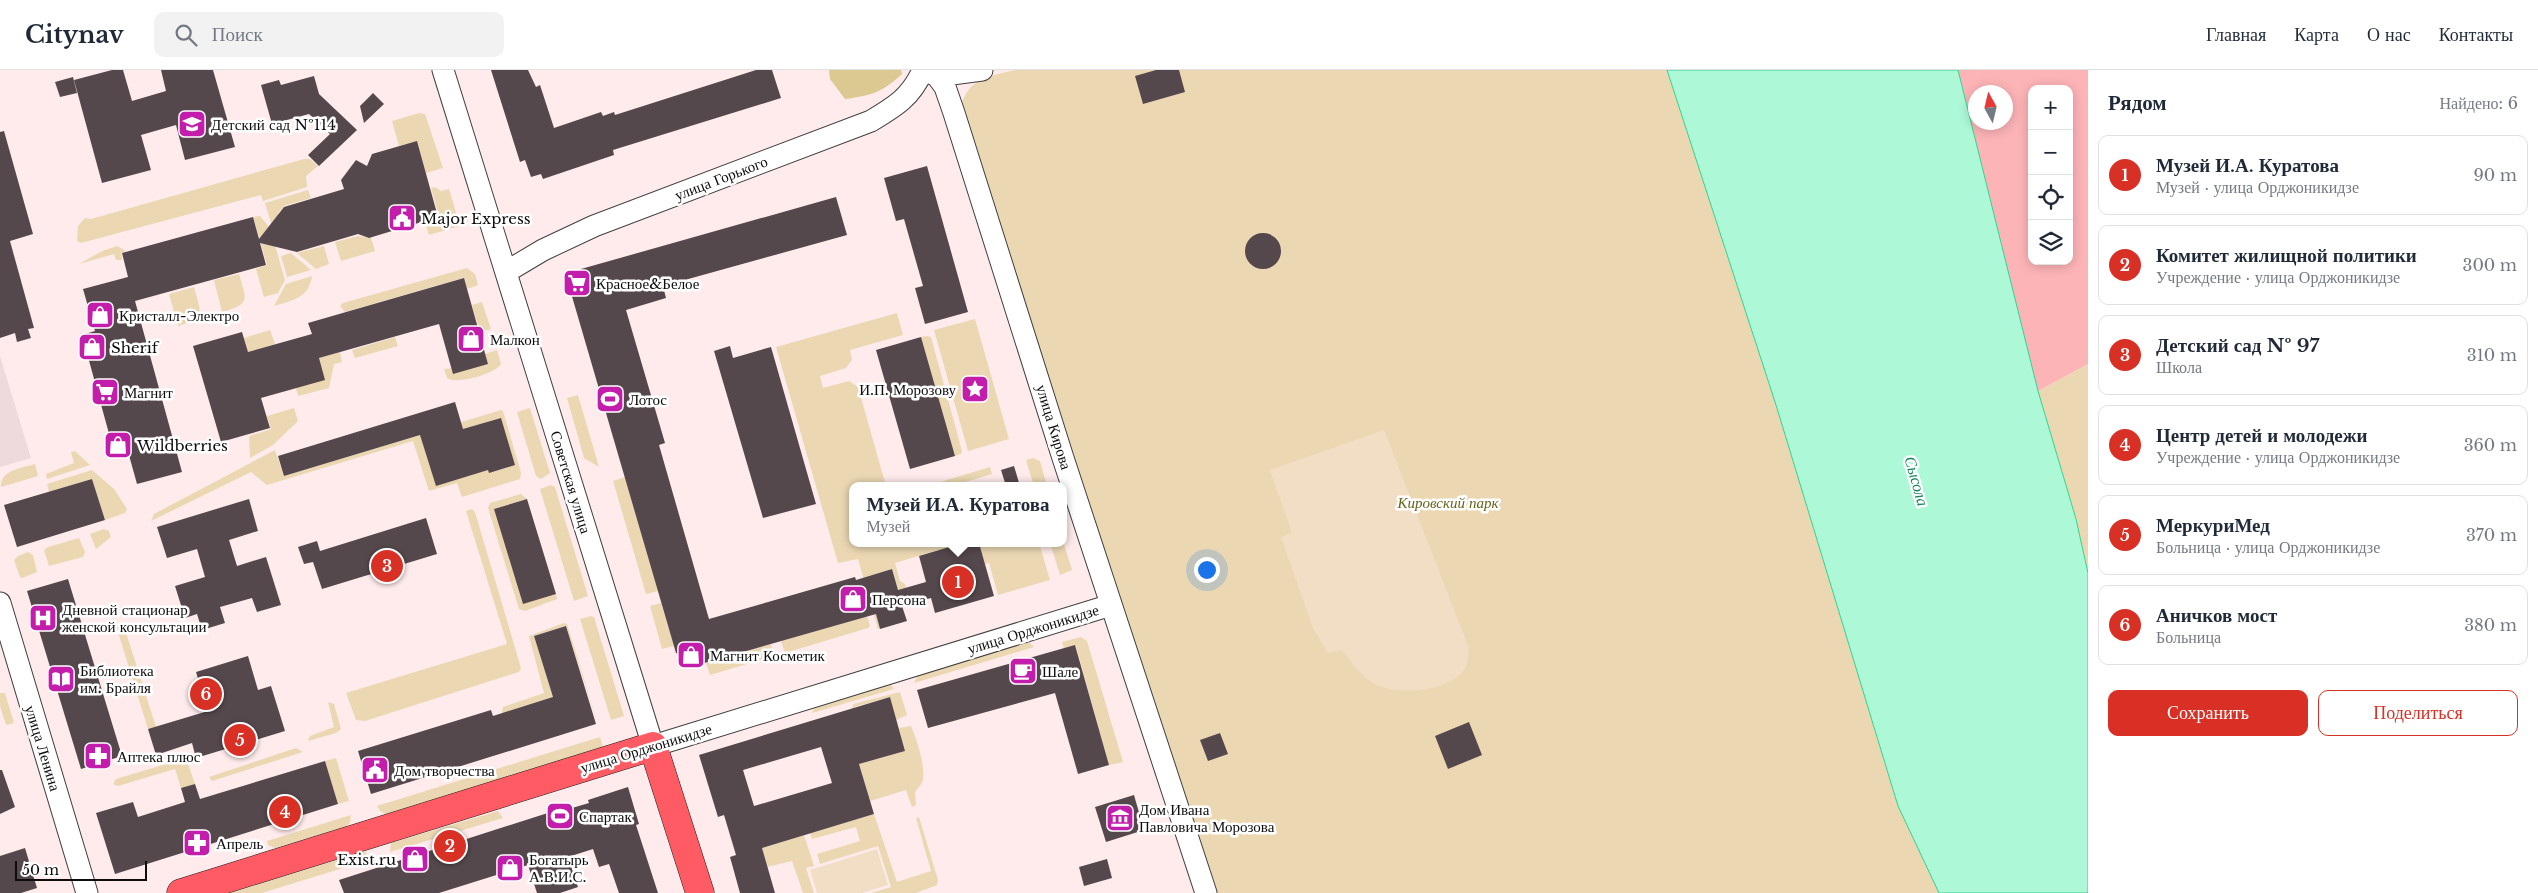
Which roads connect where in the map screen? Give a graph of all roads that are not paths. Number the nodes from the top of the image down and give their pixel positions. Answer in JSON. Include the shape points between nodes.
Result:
{"nodes":[{"id":1,"x":443,"y":70,"type":"edge"},
{"id":2,"x":982,"y":70,"type":"edge"},
{"id":3,"x":928,"y":72,"type":"edge"},
{"id":4,"x":506,"y":272,"type":"junction"},
{"id":5,"x":0,"y":603,"type":"edge"},
{"id":6,"x":1111,"y":605,"type":"junction"},
{"id":7,"x":653,"y":746,"type":"junction"},
{"id":8,"x":87,"y":893,"type":"edge"},
{"id":9,"x":181,"y":893,"type":"edge"},
{"id":10,"x":700,"y":893,"type":"edge"},
{"id":11,"x":1206,"y":893,"type":"edge"}],
"edges":[{"from":1,"to":4,"type":"street","name":"Советская улица"},
{"from":2,"to":3,"type":"street"},
{"from":3,"to":4,"type":"street","name":"улица Горького","via":[[899,104],[871,121],[594,226]]},
{"from":3,"to":6,"type":"street","name":"улица Кирова","via":[[945,87],[954,113]]},
{"from":4,"to":7,"type":"street","name":"Советская улица"},
{"from":5,"to":8,"type":"street","name":"улица Ленина"},
{"from":6,"to":7,"type":"street","name":"улица Орджоникидзе"},
{"from":6,"to":11,"type":"street","name":"улица Кирова"},
{"from":7,"to":9,"type":"main road","name":"улица Орджоникидзе"},
{"from":7,"to":10,"type":"main road","name":"Советская улица"}]}
